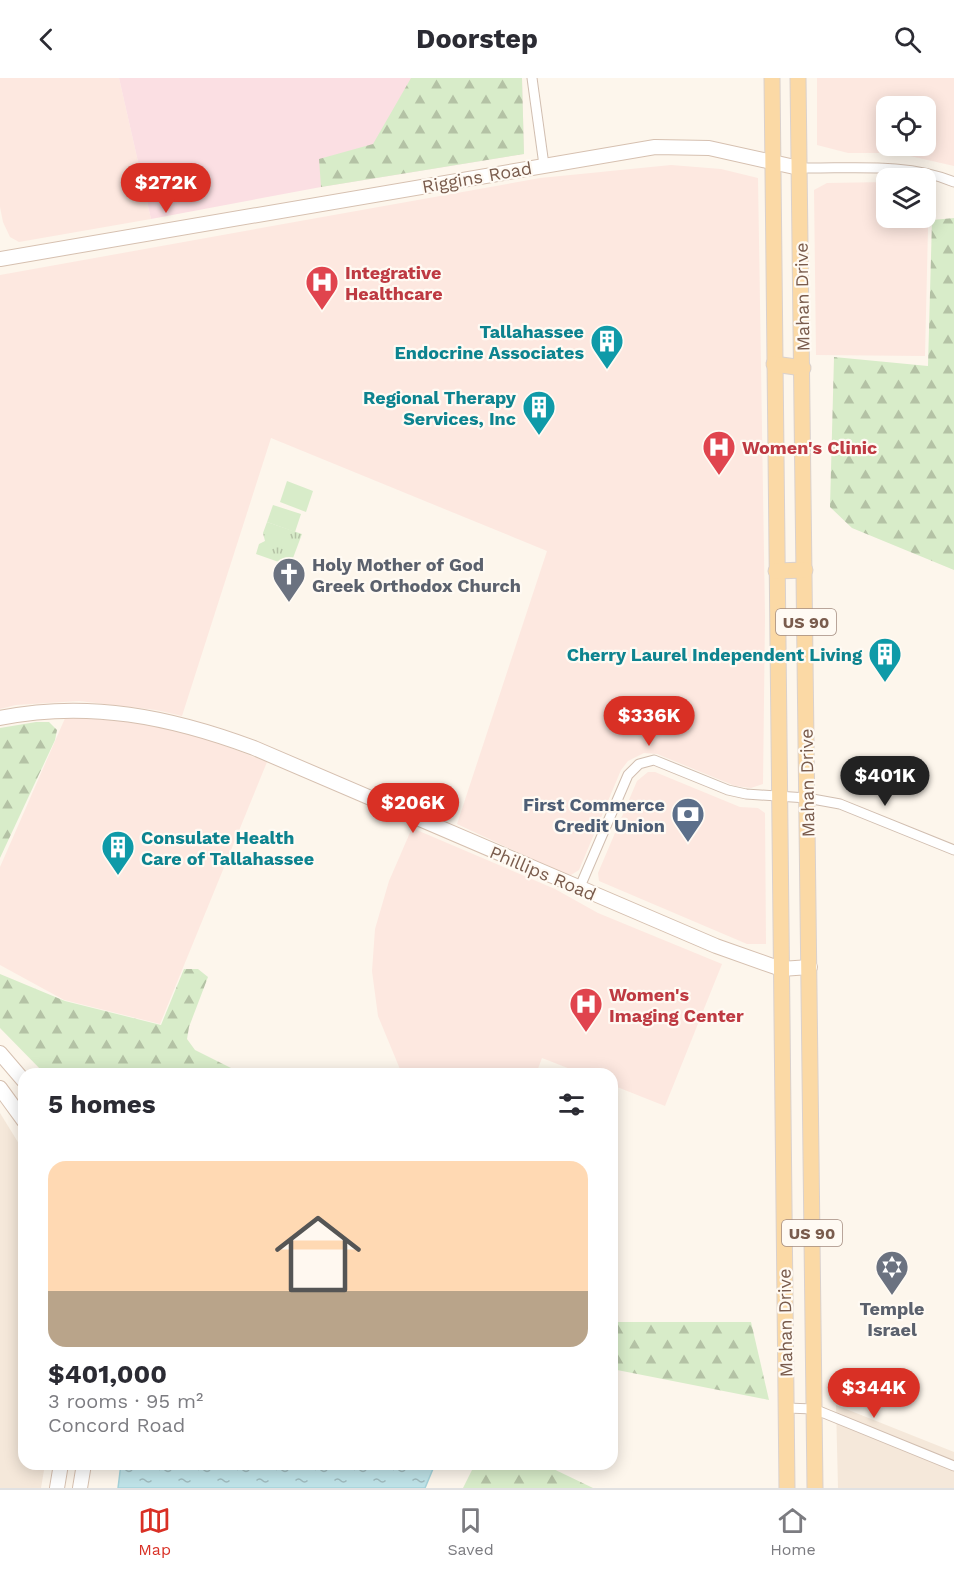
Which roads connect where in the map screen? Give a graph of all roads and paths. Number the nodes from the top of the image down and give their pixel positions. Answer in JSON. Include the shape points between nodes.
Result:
{"nodes":[{"id":1,"x":532,"y":78,"type":"edge"},
{"id":2,"x":772,"y":78,"type":"edge"},
{"id":3,"x":798,"y":78,"type":"edge"},
{"id":4,"x":773,"y":160,"type":"junction"},
{"id":5,"x":544,"y":165,"type":"junction"},
{"id":6,"x":799,"y":168,"type":"junction"},
{"id":7,"x":954,"y":182,"type":"edge"},
{"id":8,"x":0,"y":257,"type":"edge"},
{"id":9,"x":774,"y":364,"type":"junction"},
{"id":10,"x":803,"y":368,"type":"junction"},
{"id":11,"x":805,"y":570,"type":"junction"},
{"id":12,"x":776,"y":571,"type":"junction"},
{"id":13,"x":0,"y":718,"type":"edge"},
{"id":14,"x":778,"y":795,"type":"junction"},
{"id":15,"x":807,"y":798,"type":"junction"},
{"id":16,"x":954,"y":850,"type":"edge"},
{"id":17,"x":579,"y":889,"type":"junction"},
{"id":18,"x":810,"y":967,"type":"junction"},
{"id":19,"x":781,"y":969,"type":"junction"},
{"id":20,"x":0,"y":1053,"type":"edge"},
{"id":21,"x":18,"y":1074,"type":"edge"},
{"id":22,"x":0,"y":1088,"type":"edge"},
{"id":23,"x":18,"y":1113,"type":"edge"},
{"id":24,"x":811,"y":1183,"type":"junction"},
{"id":25,"x":784,"y":1188,"type":"junction"},
{"id":26,"x":786,"y":1408,"type":"junction"},
{"id":27,"x":814,"y":1409,"type":"junction"},
{"id":28,"x":954,"y":1466,"type":"edge"},
{"id":29,"x":60,"y":1470,"type":"edge"},
{"id":30,"x":83,"y":1470,"type":"edge"},
{"id":31,"x":57,"y":1488,"type":"edge"},
{"id":32,"x":80,"y":1488,"type":"edge"},
{"id":33,"x":787,"y":1488,"type":"edge"},
{"id":34,"x":815,"y":1488,"type":"edge"}],
"edges":[{"from":1,"to":5,"type":"street"},
{"from":2,"to":4,"type":"main road","name":"Mahan Drive","number":"US 90"},
{"from":3,"to":6,"type":"main road","name":"Mahan Drive","number":"US 90"},
{"from":4,"to":5,"type":"street","name":"Riggins Road","via":[[675,146]]},
{"from":4,"to":6,"type":"street","name":"Riggins Road"},
{"from":4,"to":9,"type":"main road","name":"Mahan Drive","number":"US 90"},
{"from":5,"to":8,"type":"street","name":"Riggins Road"},
{"from":6,"to":7,"type":"street","name":"Riggins Road","via":[[901,170]]},
{"from":6,"to":10,"type":"main road","name":"Mahan Drive","number":"US 90"},
{"from":9,"to":10,"type":"main road"},
{"from":9,"to":12,"type":"main road","name":"Mahan Drive","number":"US 90"},
{"from":10,"to":11,"type":"main road","name":"Mahan Drive","number":"US 90"},
{"from":11,"to":12,"type":"main road"},
{"from":11,"to":15,"type":"main road","name":"Mahan Drive","number":"US 90"},
{"from":12,"to":14,"type":"main road","name":"Mahan Drive","number":"US 90"},
{"from":13,"to":17,"type":"street","name":"Phillips Road","via":[[34,712],[100,711],[134,714],[199,729],[254,748]]},
{"from":14,"to":15,"type":"street"},
{"from":14,"to":17,"type":"street","via":[[728,790],[654,760],[639,764],[628,775]]},
{"from":14,"to":19,"type":"main road","name":"Mahan Drive","number":"US 90"},
{"from":15,"to":16,"type":"street","via":[[840,804]]},
{"from":15,"to":18,"type":"main road","name":"Mahan Drive","number":"US 90"},
{"from":17,"to":19,"type":"street","name":"Phillips Road"},
{"from":18,"to":19,"type":"street","name":"Phillips Road"},
{"from":18,"to":24,"type":"main road","name":"Mahan Drive","number":"US 90"},
{"from":19,"to":25,"type":"main road","name":"Mahan Drive","number":"US 90"},
{"from":20,"to":21,"type":"street"},
{"from":22,"to":23,"type":"street"},
{"from":24,"to":25,"type":"main road"},
{"from":24,"to":27,"type":"main road","name":"Mahan Drive","number":"US 90"},
{"from":25,"to":26,"type":"main road","name":"Mahan Drive","number":"US 90"},
{"from":26,"to":27,"type":"street"},
{"from":26,"to":33,"type":"main road","name":"Mahan Drive","number":"US 90"},
{"from":27,"to":28,"type":"street"},
{"from":27,"to":34,"type":"main road","name":"Mahan Drive","number":"US 90"},
{"from":29,"to":31,"type":"street"},
{"from":30,"to":32,"type":"street"}]}
